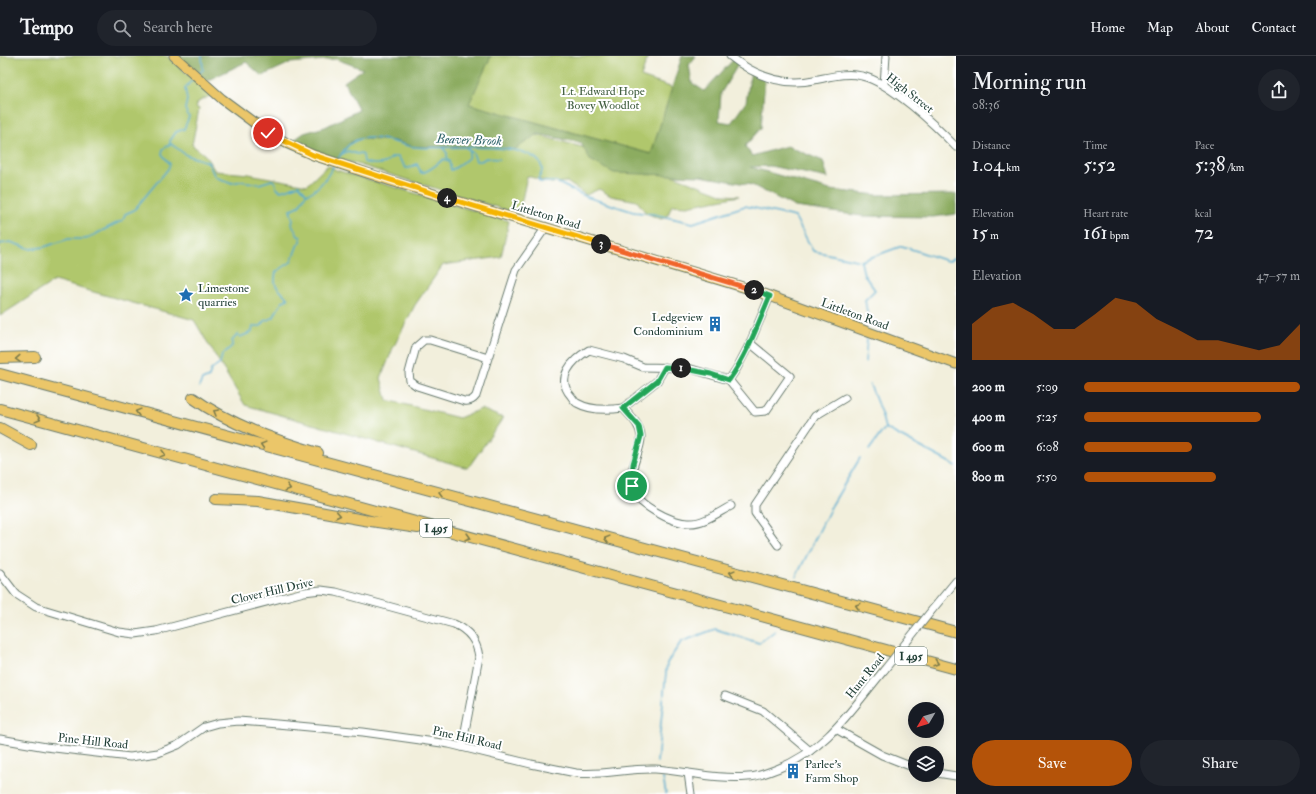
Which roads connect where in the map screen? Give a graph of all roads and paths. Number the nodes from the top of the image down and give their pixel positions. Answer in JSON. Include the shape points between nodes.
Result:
{"nodes":[{"id":1,"x":174,"y":56,"type":"edge"},
{"id":2,"x":730,"y":56,"type":"edge"},
{"id":3,"x":886,"y":56,"type":"edge"},
{"id":4,"x":884,"y":85,"type":"junction"},
{"id":5,"x":956,"y":147,"type":"edge"},
{"id":6,"x":546,"y":228,"type":"junction"},
{"id":7,"x":770,"y":296,"type":"junction"},
{"id":8,"x":750,"y":343,"type":"junction"},
{"id":9,"x":35,"y":357,"type":"dead end"},
{"id":10,"x":0,"y":358,"type":"edge"},
{"id":11,"x":488,"y":358,"type":"junction"},
{"id":12,"x":956,"y":364,"type":"edge"},
{"id":13,"x":665,"y":367,"type":"junction"},
{"id":14,"x":0,"y":374,"type":"edge"},
{"id":15,"x":729,"y":380,"type":"junction"},
{"id":16,"x":193,"y":398,"type":"dead end"},
{"id":17,"x":845,"y":398,"type":"dead end"},
{"id":18,"x":623,"y":408,"type":"junction"},
{"id":19,"x":0,"y":409,"type":"edge"},
{"id":20,"x":0,"y":428,"type":"edge"},
{"id":21,"x":31,"y":445,"type":"dead end"},
{"id":22,"x":423,"y":488,"type":"junction"},
{"id":23,"x":216,"y":499,"type":"dead end"},
{"id":24,"x":732,"y":506,"type":"dead end"},
{"id":25,"x":445,"y":530,"type":"junction"},
{"id":26,"x":778,"y":545,"type":"dead end"},
{"id":27,"x":0,"y":573,"type":"edge"},
{"id":28,"x":956,"y":581,"type":"edge"},
{"id":29,"x":956,"y":632,"type":"edge"},
{"id":30,"x":956,"y":669,"type":"edge"},
{"id":31,"x":725,"y":696,"type":"dead end"},
{"id":32,"x":836,"y":729,"type":"junction"},
{"id":33,"x":0,"y":739,"type":"edge"},
{"id":34,"x":462,"y":747,"type":"junction"},
{"id":35,"x":810,"y":751,"type":"junction"},
{"id":36,"x":908,"y":765,"type":"edge"},
{"id":37,"x":688,"y":773,"type":"junction"},
{"id":38,"x":944,"y":774,"type":"edge"},
{"id":39,"x":956,"y":776,"type":"edge"},
{"id":40,"x":691,"y":794,"type":"edge"}],
"edges":[{"from":1,"to":6,"type":"main road","name":"Littleton Road","via":[[253,122],[284,142],[350,168]]},
{"from":2,"to":4,"type":"street","name":"High Street","via":[[751,71],[781,81],[807,81],[849,74],[866,77]]},
{"from":3,"to":4,"type":"street"},
{"from":4,"to":5,"type":"street","name":"High Street"},
{"from":6,"to":7,"type":"main road","name":"Littleton Road"},
{"from":6,"to":11,"type":"street","via":[[516,270]]},
{"from":7,"to":8,"type":"street"},
{"from":7,"to":12,"type":"main road","name":"Littleton Road"},
{"from":8,"to":15,"type":"street"},
{"from":8,"to":15,"type":"street","via":[[790,376],[766,411],[755,412]]},
{"from":9,"to":10,"type":"highway","one_way":true},
{"from":11,"to":11,"type":"street","via":[[424,340],[416,347],[409,378],[412,384],[417,386],[470,401],[476,396]]},
{"from":13,"to":15,"type":"street","via":[[688,368]]},
{"from":13,"to":18,"type":"street","via":[[657,381]]},
{"from":13,"to":18,"type":"street","via":[[643,367],[589,350],[577,357],[566,371],[565,390],[577,403],[607,410]]},
{"from":22,"to":14,"type":"highway","one_way":true},
{"from":22,"to":16,"type":"highway","one_way":true,"via":[[253,431],[217,414]]},
{"from":17,"to":26,"type":"street","via":[[815,416],[755,505],[755,513]]},
{"from":18,"to":24,"type":"street","via":[[639,426],[641,436],[631,477],[633,494],[640,502],[663,515],[690,524]]},
{"from":19,"to":25,"type":"highway","number":"I 495","one_way":true},
{"from":20,"to":21,"type":"highway"},
{"from":29,"to":22,"type":"highway","one_way":true},
{"from":23,"to":25,"type":"highway","one_way":true,"via":[[258,500],[395,525]]},
{"from":25,"to":30,"type":"highway","number":"I 495","one_way":true},
{"from":27,"to":34,"type":"street","name":"Clover Hill Drive","via":[[16,594],[33,606],[130,633],[156,631],[304,592],[321,590],[341,593],[454,624],[469,634],[479,654]]},
{"from":28,"to":32,"type":"street","name":"Hunt Road","bridge":true},
{"from":31,"to":35,"type":"street","via":[[763,711]]},
{"from":32,"to":35,"type":"street","name":"Pine Hill Road"},
{"from":32,"to":36,"type":"street","via":[[882,755]]},
{"from":33,"to":34,"type":"street","name":"Pine Hill Road","via":[[46,748],[130,757],[158,753],[178,745],[204,727],[238,721],[363,732]]},
{"from":34,"to":37,"type":"street","name":"Pine Hill Road","via":[[576,773],[642,769]]},
{"from":35,"to":37,"type":"street","name":"Pine Hill Road","via":[[783,766],[749,778]]},
{"from":37,"to":40,"type":"street"},
{"from":38,"to":39,"type":"street"}]}
